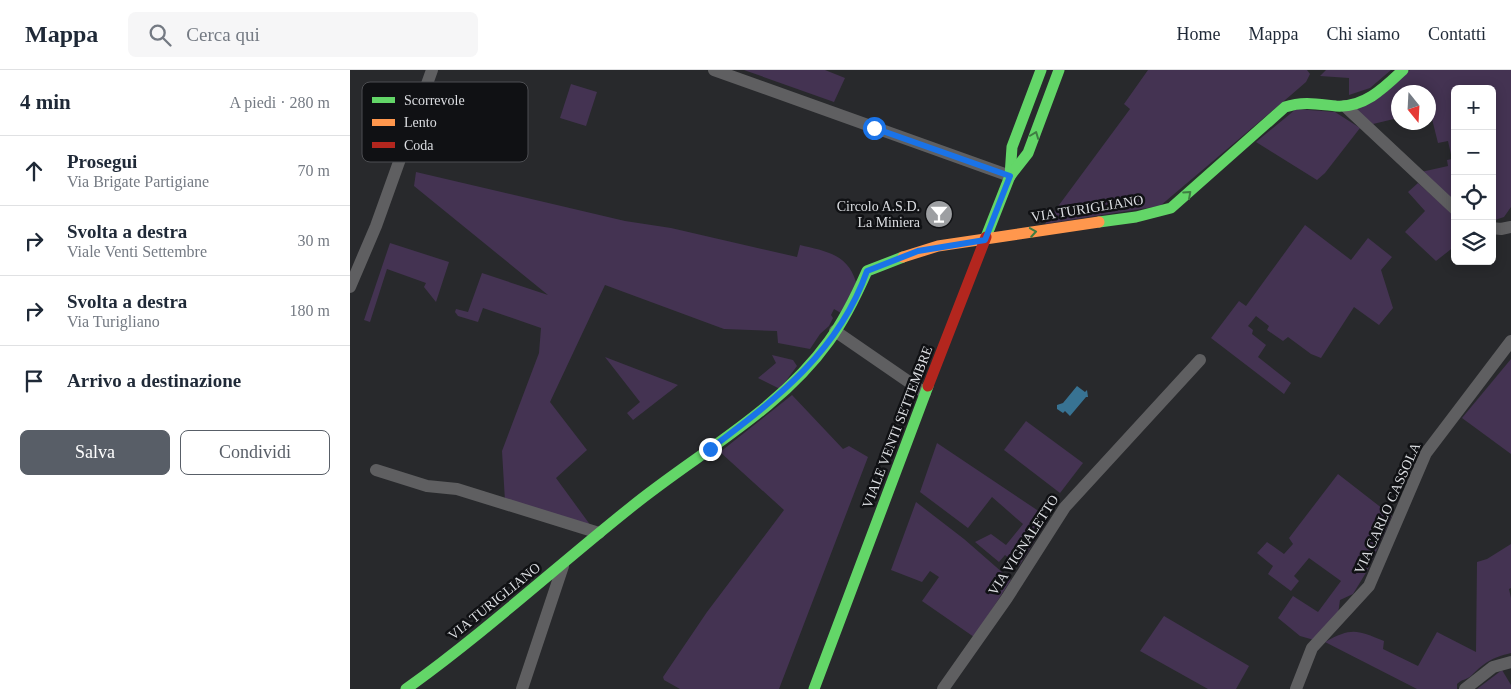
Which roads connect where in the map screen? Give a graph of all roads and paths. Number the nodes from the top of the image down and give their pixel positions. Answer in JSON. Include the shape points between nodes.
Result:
{"nodes":[{"id":1,"x":432,"y":70,"type":"edge"},
{"id":2,"x":714,"y":70,"type":"edge"},
{"id":3,"x":1041,"y":70,"type":"edge"},
{"id":4,"x":1059,"y":70,"type":"edge"},
{"id":5,"x":1403,"y":70,"type":"edge"},
{"id":6,"x":428,"y":82,"type":"edge"},
{"id":7,"x":1345,"y":106,"type":"junction"},
{"id":8,"x":399,"y":162,"type":"edge"},
{"id":9,"x":1010,"y":176,"type":"junction"},
{"id":10,"x":1451,"y":205,"type":"edge"},
{"id":11,"x":1511,"y":227,"type":"edge"},
{"id":12,"x":1496,"y":228,"type":"edge"},
{"id":13,"x":985,"y":240,"type":"junction"},
{"id":14,"x":350,"y":288,"type":"edge"},
{"id":15,"x":835,"y":331,"type":"junction"},
{"id":16,"x":1511,"y":341,"type":"edge"},
{"id":17,"x":1200,"y":360,"type":"dead end"},
{"id":18,"x":925,"y":393,"type":"junction"},
{"id":19,"x":376,"y":470,"type":"dead end"},
{"id":20,"x":599,"y":533,"type":"junction"},
{"id":21,"x":563,"y":564,"type":"junction"},
{"id":22,"x":1511,"y":662,"type":"edge"},
{"id":23,"x":406,"y":689,"type":"edge"},
{"id":24,"x":522,"y":689,"type":"edge"},
{"id":25,"x":814,"y":689,"type":"edge"},
{"id":26,"x":943,"y":689,"type":"edge"},
{"id":27,"x":1296,"y":689,"type":"edge"},
{"id":28,"x":1466,"y":689,"type":"edge"}],
"edges":[{"from":1,"to":6,"type":"street"},
{"from":2,"to":9,"type":"street"},
{"from":3,"to":9,"type":"street","name":"VIALE VENTI SETTEMBRE","via":[[1012,147]]},
{"from":9,"to":4,"type":"street","name":"VIALE VENTI SETTEMBRE","one_way":true,"via":[[1028,153]]},
{"from":5,"to":7,"type":"street","name":"VIA TURIGLIANO","via":[[1371,98]]},
{"from":7,"to":10,"type":"street"},
{"from":13,"to":7,"type":"street","name":"VIA TURIGLIANO","one_way":true,"via":[[1136,217],[1171,208],[1285,107],[1301,101]]},
{"from":8,"to":14,"type":"street"},
{"from":9,"to":13,"type":"street","name":"VIALE VENTI SETTEMBRE"},
{"from":11,"to":12,"type":"street"},
{"from":13,"to":15,"type":"street","name":"VIA TURIGLIANO","via":[[918,251],[867,271]]},
{"from":13,"to":18,"type":"street","name":"VIALE VENTI SETTEMBRE"},
{"from":15,"to":18,"type":"street"},
{"from":15,"to":20,"type":"street","name":"VIA TURIGLIANO","via":[[814,360],[777,398],[670,476]]},
{"from":16,"to":27,"type":"street","name":"VIA CARLO CASSOLA","via":[[1426,452],[1369,586],[1312,648]]},
{"from":17,"to":26,"type":"street","name":"VIA VIGNALETTO","via":[[1064,507],[1023,574]]},
{"from":18,"to":25,"type":"street","name":"VIALE VENTI SETTEMBRE"},
{"from":19,"to":20,"type":"street","via":[[427,486],[457,490]]},
{"from":20,"to":21,"type":"street","name":"VIA TURIGLIANO"},
{"from":21,"to":23,"type":"street","name":"VIA TURIGLIANO"},
{"from":21,"to":24,"type":"street"},
{"from":22,"to":28,"type":"street","via":[[1493,667]]}]}
